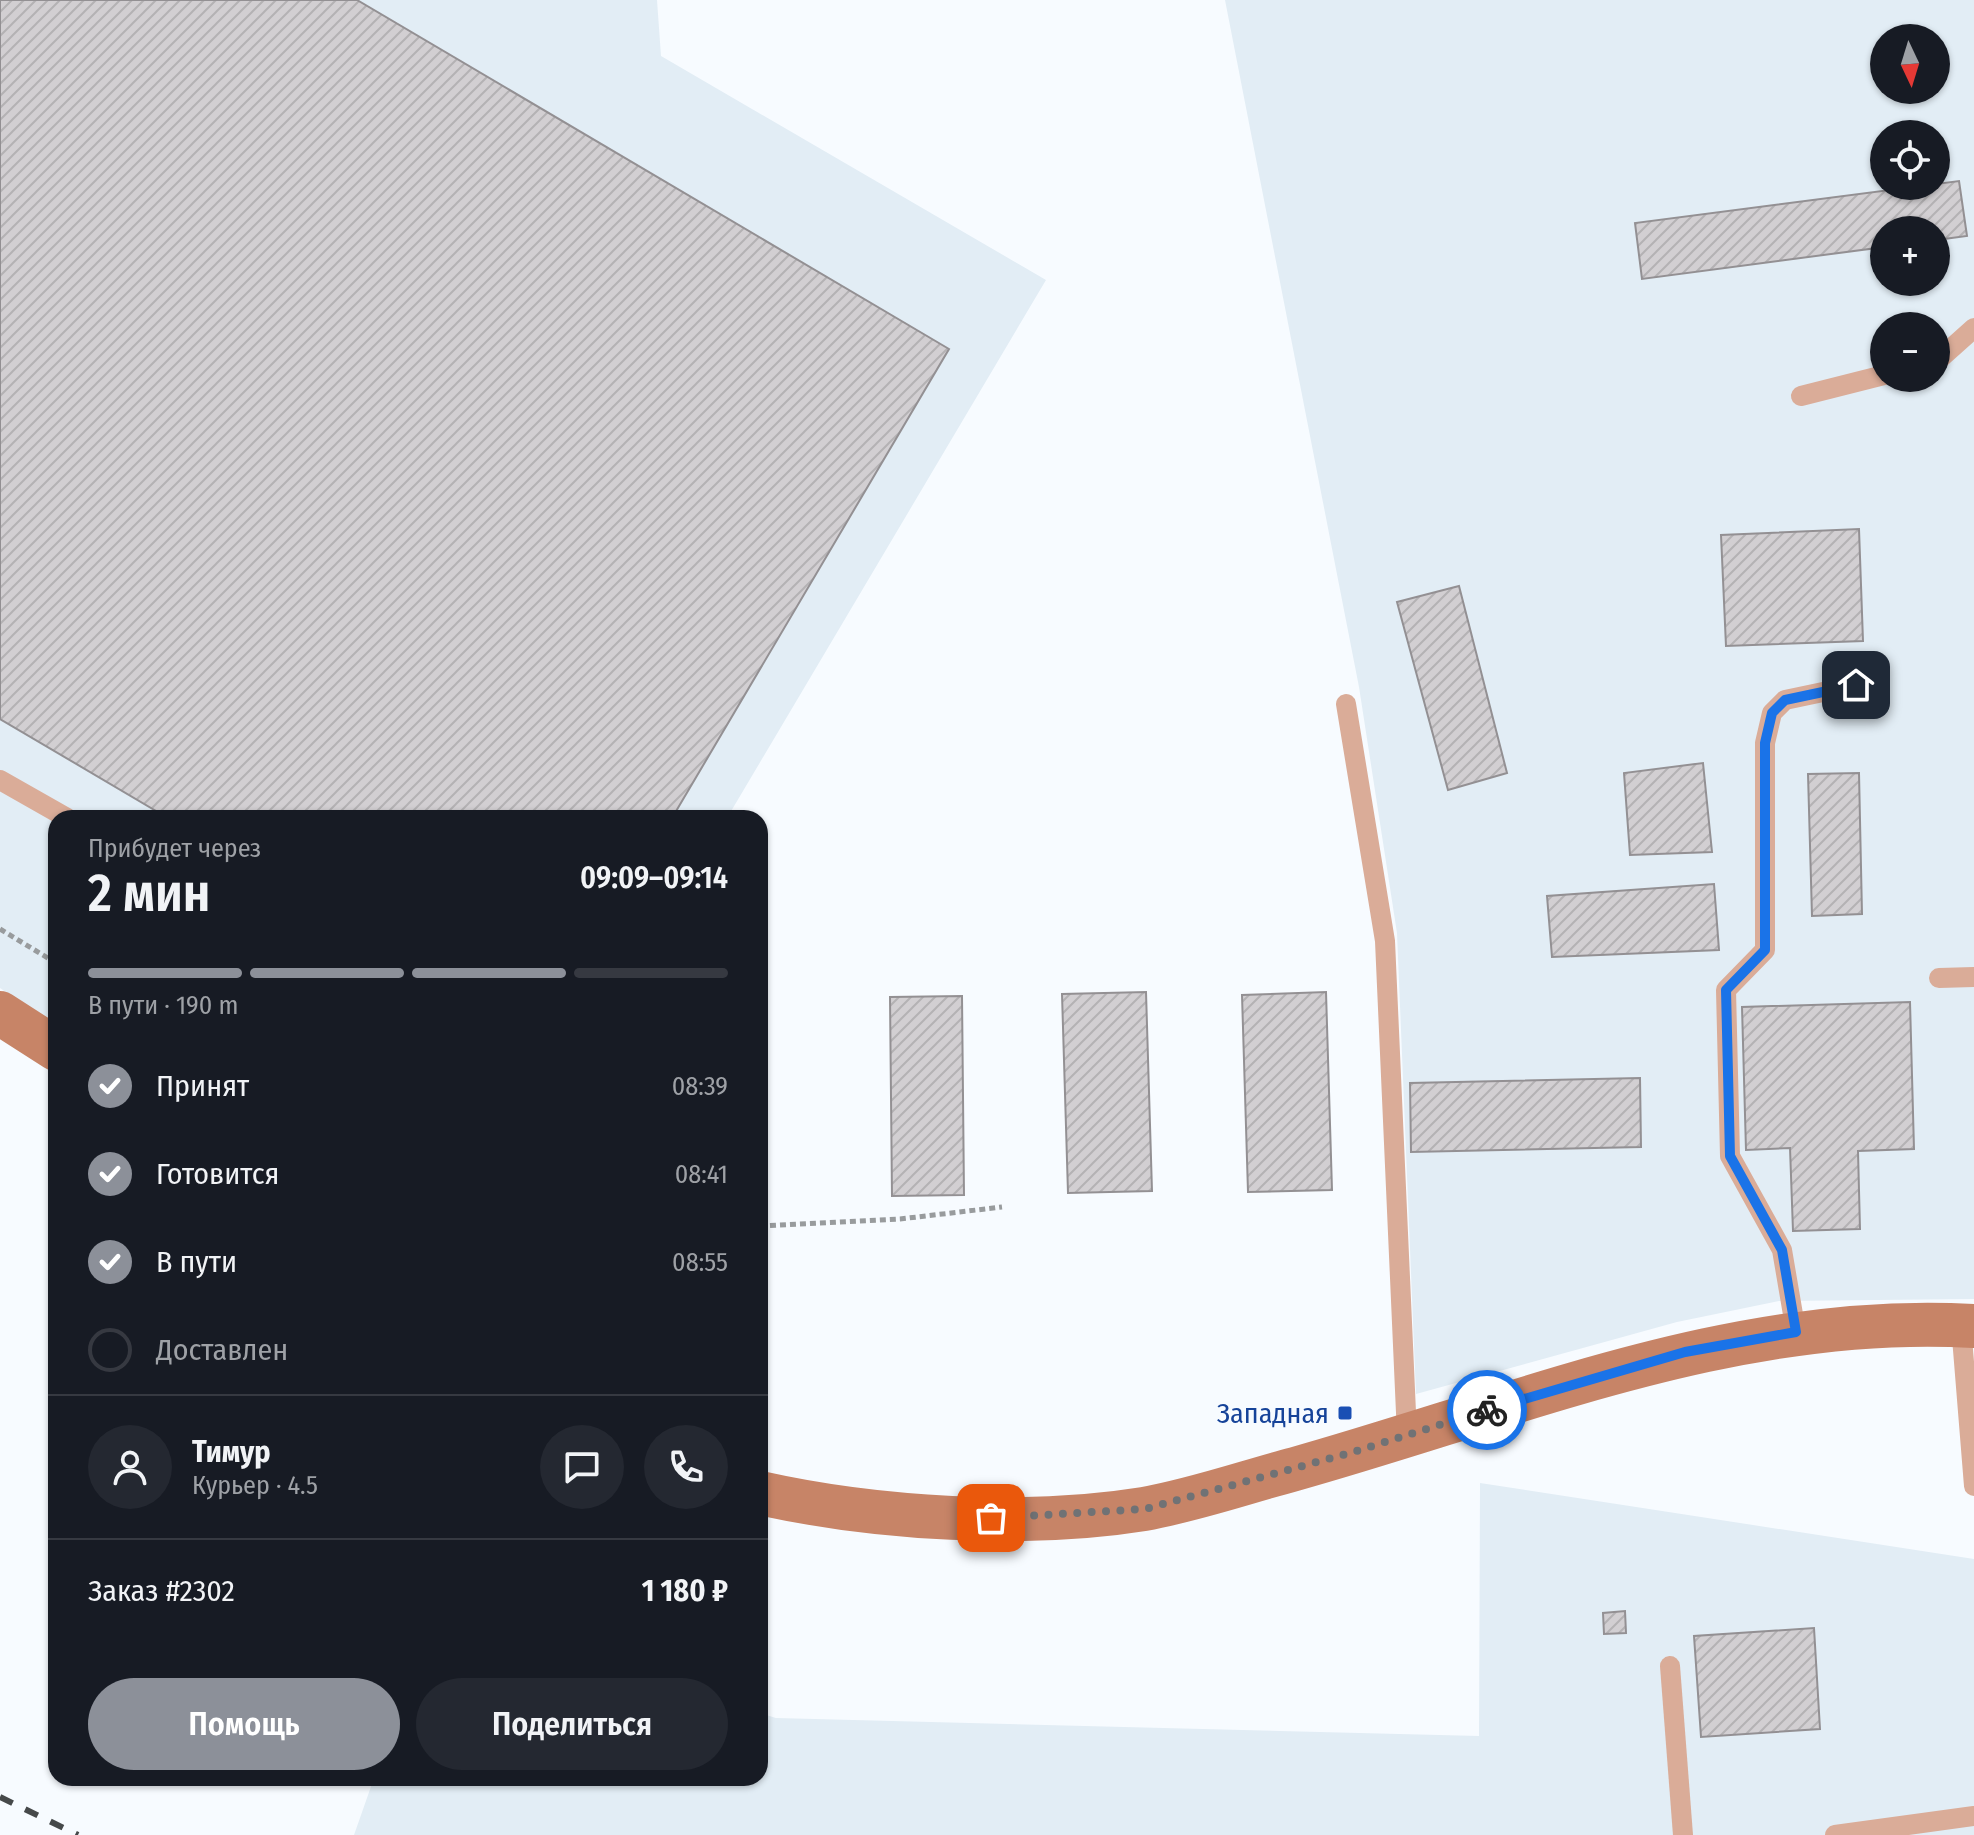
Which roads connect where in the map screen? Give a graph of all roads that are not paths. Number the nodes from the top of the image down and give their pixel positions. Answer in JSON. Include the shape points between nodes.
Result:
{"nodes":[{"id":1,"x":1974,"y":328,"type":"edge"},
{"id":2,"x":1950,"y":349,"type":"edge"},
{"id":3,"x":1870,"y":379,"type":"edge"},
{"id":4,"x":1801,"y":396,"type":"dead end"},
{"id":5,"x":1880,"y":680,"type":"dead end"},
{"id":6,"x":1346,"y":704,"type":"dead end"},
{"id":7,"x":0,"y":780,"type":"edge"},
{"id":8,"x":53,"y":810,"type":"edge"},
{"id":9,"x":1974,"y":977,"type":"edge"},
{"id":10,"x":1939,"y":978,"type":"dead end"},
{"id":11,"x":0,"y":1013,"type":"edge"},
{"id":12,"x":48,"y":1044,"type":"edge"},
{"id":13,"x":1967,"y":1325,"type":"edge"},
{"id":14,"x":1796,"y":1332,"type":"junction"},
{"id":15,"x":1407,"y":1435,"type":"junction"},
{"id":16,"x":1974,"y":1486,"type":"edge"},
{"id":17,"x":768,"y":1494,"type":"edge"},
{"id":18,"x":1670,"y":1666,"type":"dead end"},
{"id":19,"x":1974,"y":1816,"type":"edge"},
{"id":20,"x":1683,"y":1835,"type":"edge"},
{"id":21,"x":1835,"y":1835,"type":"edge"}],
"edges":[{"from":1,"to":2,"type":"lane"},
{"from":3,"to":4,"type":"lane"},
{"from":5,"to":14,"type":"lane","via":[[1785,700],[1772,713],[1765,743],[1765,950],[1726,990],[1730,1156],[1782,1250]]},
{"from":6,"to":15,"type":"lane","via":[[1385,941]]},
{"from":7,"to":8,"type":"lane"},
{"from":9,"to":10,"type":"lane"},
{"from":11,"to":12,"type":"main road"},
{"from":13,"to":14,"type":"main road"},
{"from":13,"to":16,"type":"lane"},
{"from":14,"to":15,"type":"main road","via":[[1685,1352]]},
{"from":15,"to":17,"type":"main road","via":[[1145,1509],[947,1518]]},
{"from":18,"to":20,"type":"lane"},
{"from":19,"to":21,"type":"lane"}]}
